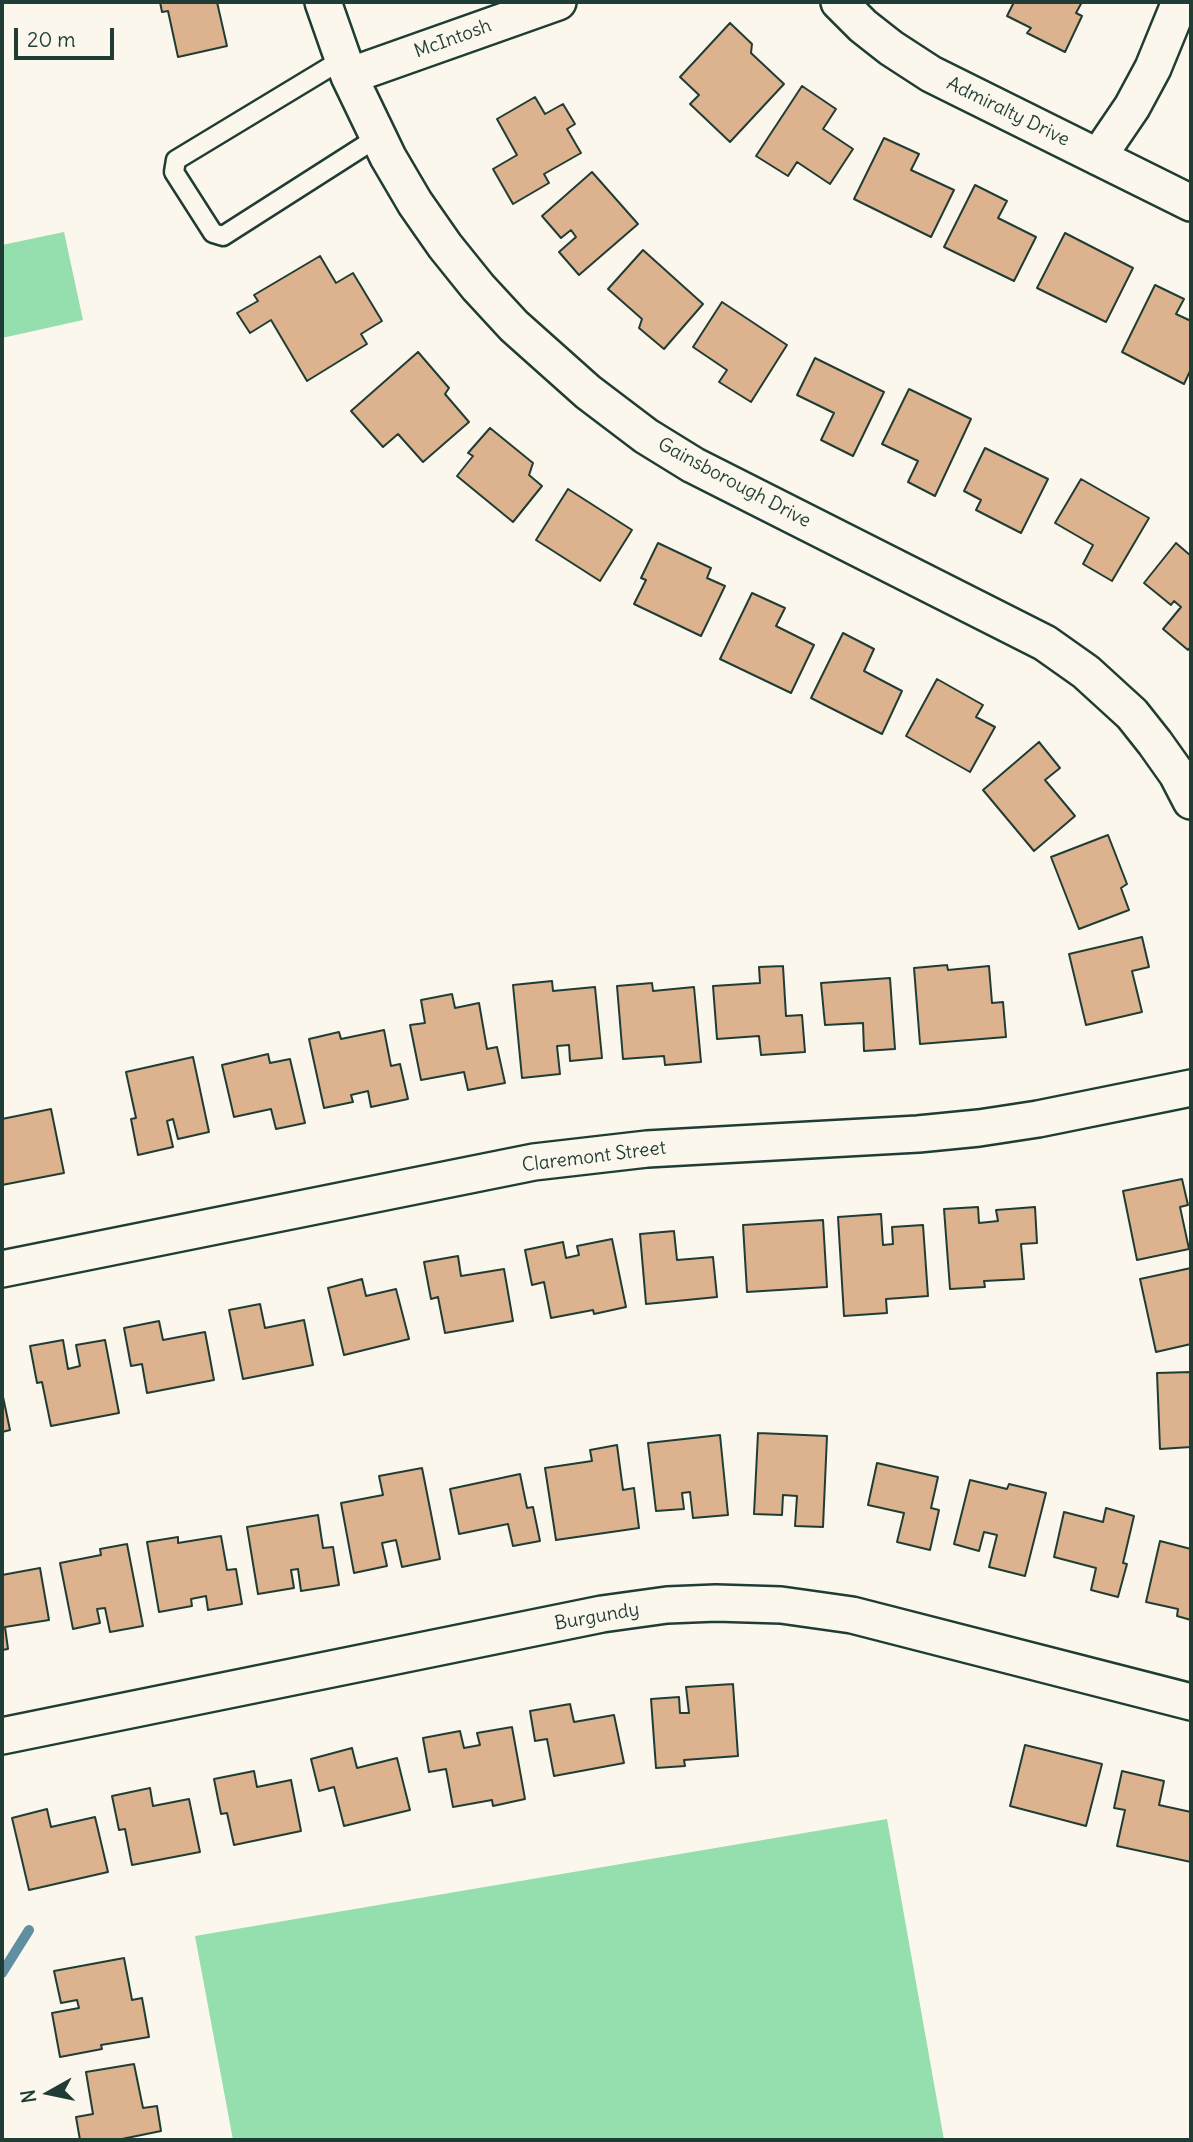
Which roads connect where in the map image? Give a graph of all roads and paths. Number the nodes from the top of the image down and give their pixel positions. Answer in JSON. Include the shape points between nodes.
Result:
{"nodes":[{"id":1,"x":323,"y":2,"type":"edge"},
{"id":2,"x":558,"y":2,"type":"edge"},
{"id":3,"x":839,"y":2,"type":"edge"},
{"id":4,"x":1180,"y":2,"type":"edge"},
{"id":5,"x":346,"y":67,"type":"junction"},
{"id":6,"x":379,"y":137,"type":"junction"},
{"id":7,"x":1098,"y":157,"type":"junction"},
{"id":8,"x":1191,"y":203,"type":"edge"},
{"id":9,"x":1191,"y":801,"type":"edge"},
{"id":10,"x":1191,"y":1088,"type":"edge"},
{"id":11,"x":2,"y":1269,"type":"edge"},
{"id":12,"x":1191,"y":1702,"type":"edge"},
{"id":13,"x":2,"y":1736,"type":"edge"}],
"edges":[{"from":1,"to":5,"type":"street","name":"Gainsborough Drive"},
{"from":2,"to":5,"type":"street","name":"McIntosh"},
{"from":3,"to":7,"type":"street","name":"Admiralty Drive","via":[[891,48],[931,74]]},
{"from":4,"to":7,"type":"street","via":[[1148,78]]},
{"from":5,"to":6,"type":"street","name":"Gainsborough Drive"},
{"from":5,"to":6,"type":"lane","via":[[176,160],[174,172],[213,233],[223,236]]},
{"from":6,"to":9,"type":"street","name":"Gainsborough Drive","via":[[415,203],[478,287],[588,392],[693,465],[1045,643],[1132,714]]},
{"from":7,"to":8,"type":"street","name":"Admiralty Drive"},
{"from":10,"to":11,"type":"street","name":"Claremont Street","via":[[979,1128],[648,1149],[534,1162]]},
{"from":12,"to":13,"type":"street","name":"Burgundy","via":[[852,1615],[781,1605],[716,1603],[602,1614]]}]}
